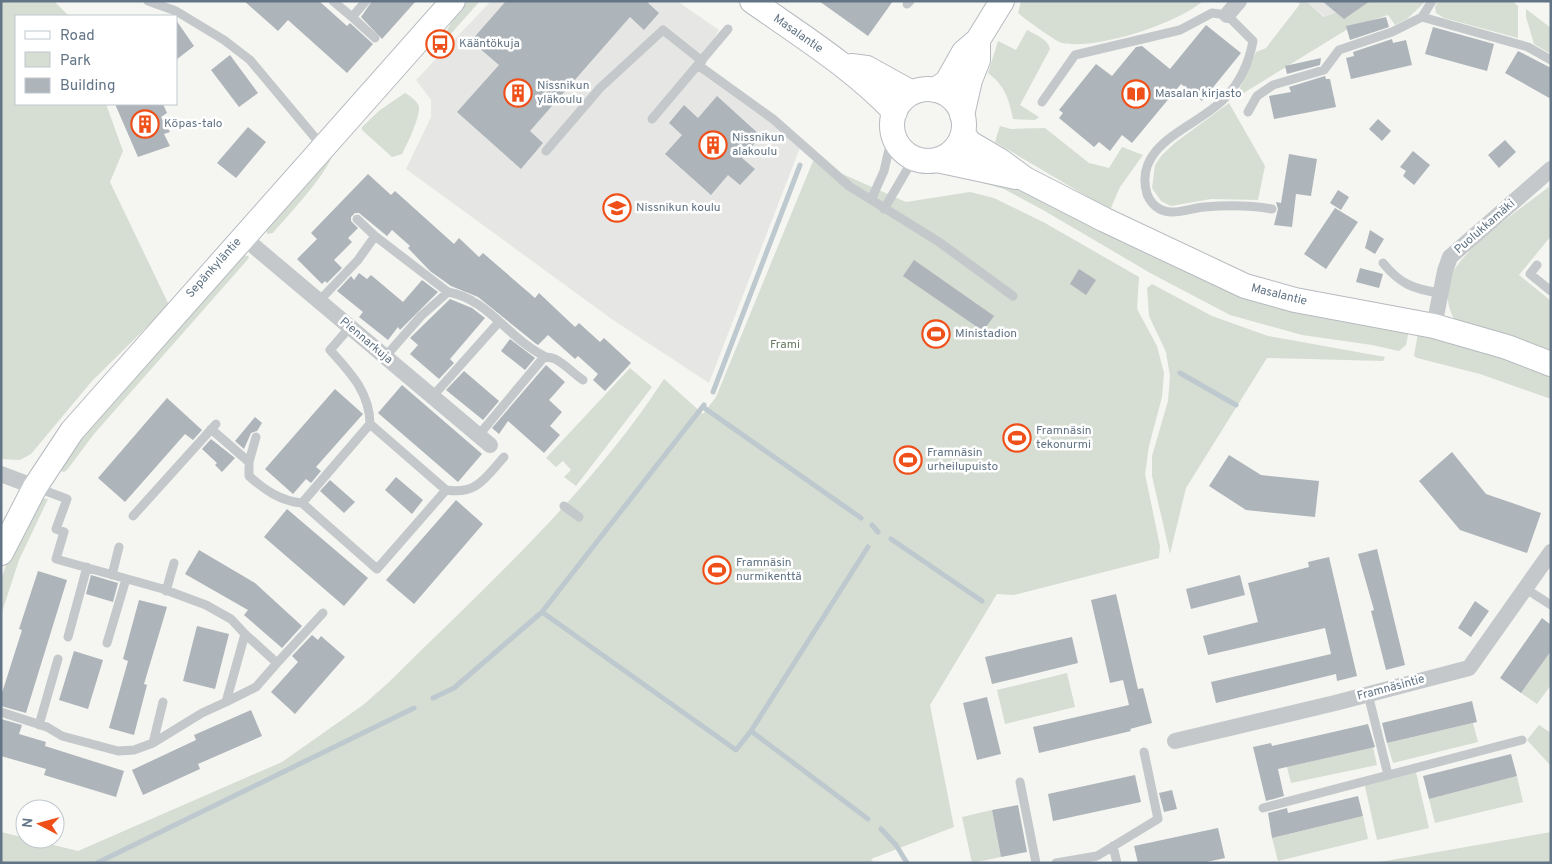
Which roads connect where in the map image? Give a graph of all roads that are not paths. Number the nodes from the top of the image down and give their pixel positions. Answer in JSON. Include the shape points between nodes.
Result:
{"nodes":[{"id":1,"x":148,"y":1,"type":"edge"},
{"id":2,"x":333,"y":1,"type":"edge"},
{"id":3,"x":366,"y":1,"type":"edge"},
{"id":4,"x":453,"y":1,"type":"edge"},
{"id":5,"x":752,"y":1,"type":"edge"},
{"id":6,"x":1002,"y":1,"type":"edge"},
{"id":7,"x":1239,"y":1,"type":"edge"},
{"id":8,"x":1432,"y":1,"type":"edge"},
{"id":9,"x":1227,"y":16,"type":"junction"},
{"id":10,"x":352,"y":17,"type":"junction"},
{"id":11,"x":1422,"y":17,"type":"junction"},
{"id":12,"x":728,"y":29,"type":"dead end"},
{"id":13,"x":375,"y":38,"type":"dead end"},
{"id":14,"x":978,"y":40,"type":"junction"},
{"id":15,"x":1551,"y":60,"type":"edge"},
{"id":16,"x":700,"y":63,"type":"junction"},
{"id":17,"x":845,"y":66,"type":"junction"},
{"id":18,"x":924,"y":92,"type":"junction"},
{"id":19,"x":1042,"y":102,"type":"dead end"},
{"id":20,"x":1248,"y":112,"type":"dead end"},
{"id":21,"x":652,"y":119,"type":"dead end"},
{"id":22,"x":894,"y":122,"type":"junction"},
{"id":23,"x":963,"y":124,"type":"junction"},
{"id":24,"x":330,"y":138,"type":"junction"},
{"id":25,"x":546,"y":150,"type":"dead end"},
{"id":26,"x":928,"y":160,"type":"junction"},
{"id":27,"x":1551,"y":169,"type":"edge"},
{"id":28,"x":1025,"y":178,"type":"junction"},
{"id":29,"x":871,"y":200,"type":"junction"},
{"id":30,"x":1272,"y":208,"type":"dead end"},
{"id":31,"x":884,"y":209,"type":"junction"},
{"id":32,"x":357,"y":219,"type":"dead end"},
{"id":33,"x":376,"y":236,"type":"junction"},
{"id":34,"x":242,"y":237,"type":"junction"},
{"id":35,"x":1383,"y":263,"type":"dead end"},
{"id":36,"x":1537,"y":265,"type":"dead end"},
{"id":37,"x":1551,"y":291,"type":"edge"},
{"id":38,"x":448,"y":292,"type":"junction"},
{"id":39,"x":1440,"y":293,"type":"junction"},
{"id":40,"x":1013,"y":296,"type":"dead end"},
{"id":41,"x":319,"y":301,"type":"junction"},
{"id":42,"x":498,"y":323,"type":"junction"},
{"id":43,"x":1434,"y":326,"type":"junction"},
{"id":44,"x":350,"y":327,"type":"junction"},
{"id":45,"x":385,"y":357,"type":"junction"},
{"id":46,"x":544,"y":357,"type":"junction"},
{"id":47,"x":1551,"y":364,"type":"edge"},
{"id":48,"x":583,"y":380,"type":"dead end"},
{"id":49,"x":432,"y":397,"type":"junction"},
{"id":50,"x":370,"y":424,"type":"junction"},
{"id":51,"x":256,"y":437,"type":"dead end"},
{"id":52,"x":484,"y":440,"type":"joint"},
{"id":53,"x":504,"y":457,"type":"dead end"},
{"id":54,"x":249,"y":462,"type":"junction"},
{"id":55,"x":1,"y":474,"type":"edge"},
{"id":56,"x":249,"y":476,"type":"junction"},
{"id":57,"x":34,"y":487,"type":"junction"},
{"id":58,"x":246,"y":487,"type":"dead end"},
{"id":59,"x":446,"y":490,"type":"junction"},
{"id":60,"x":302,"y":503,"type":"junction"},
{"id":61,"x":564,"y":506,"type":"dead end"},
{"id":62,"x":133,"y":516,"type":"dead end"},
{"id":63,"x":580,"y":517,"type":"dead end"},
{"id":64,"x":119,"y":547,"type":"dead end"},
{"id":65,"x":1551,"y":552,"type":"edge"},
{"id":66,"x":1,"y":553,"type":"edge"},
{"id":67,"x":174,"y":563,"type":"dead end"},
{"id":68,"x":87,"y":568,"type":"junction"},
{"id":69,"x":112,"y":574,"type":"junction"},
{"id":70,"x":126,"y":579,"type":"junction"},
{"id":71,"x":1526,"y":589,"type":"junction"},
{"id":72,"x":166,"y":591,"type":"junction"},
{"id":73,"x":1551,"y":605,"type":"edge"},
{"id":74,"x":323,"y":613,"type":"dead end"},
{"id":75,"x":245,"y":634,"type":"junction"},
{"id":76,"x":68,"y":638,"type":"dead end"},
{"id":77,"x":106,"y":643,"type":"dead end"},
{"id":78,"x":58,"y":659,"type":"dead end"},
{"id":79,"x":277,"y":663,"type":"junction"},
{"id":80,"x":1368,"y":694,"type":"junction"},
{"id":81,"x":163,"y":702,"type":"dead end"},
{"id":82,"x":226,"y":702,"type":"junction"},
{"id":83,"x":1,"y":712,"type":"edge"},
{"id":84,"x":39,"y":725,"type":"junction"},
{"id":85,"x":1522,"y":740,"type":"dead end"},
{"id":86,"x":1175,"y":741,"type":"dead end"},
{"id":87,"x":153,"y":743,"type":"junction"},
{"id":88,"x":1144,"y":752,"type":"dead end"},
{"id":89,"x":1388,"y":775,"type":"junction"},
{"id":90,"x":1020,"y":782,"type":"dead end"},
{"id":91,"x":1263,"y":808,"type":"dead end"},
{"id":92,"x":1113,"y":846,"type":"junction"},
{"id":93,"x":1036,"y":863,"type":"edge"},
{"id":94,"x":1056,"y":863,"type":"edge"},
{"id":95,"x":1117,"y":863,"type":"edge"}],
"edges":[{"from":1,"to":24,"type":"lane","via":[[176,12],[224,40],[250,60]]},
{"from":2,"to":10,"type":"lane"},
{"from":3,"to":10,"type":"lane"},
{"from":4,"to":24,"type":"street","name":"Sepänkyläntie"},
{"from":5,"to":17,"type":"street","name":"Masalantie"},
{"from":6,"to":14,"type":"street"},
{"from":7,"to":9,"type":"street"},
{"from":8,"to":11,"type":"lane"},
{"from":9,"to":19,"type":"lane","via":[[1212,13],[1180,30],[1075,55]]},
{"from":9,"to":30,"type":"lane","via":[[1253,41],[1245,71],[1225,98],[1155,150],[1145,185],[1157,208],[1170,212],[1247,204]]},
{"from":10,"to":13,"type":"lane"},
{"from":11,"to":15,"type":"lane","via":[[1528,47]]},
{"from":11,"to":20,"type":"lane","via":[[1392,32],[1339,50],[1324,70],[1273,85],[1257,96]]},
{"from":12,"to":16,"type":"lane"},
{"from":14,"to":18,"type":"street","via":[[964,52],[947,82]]},
{"from":14,"to":23,"type":"street","via":[[978,60],[970,80]]},
{"from":16,"to":21,"type":"lane"},
{"from":16,"to":25,"type":"lane","via":[[663,30],[600,88]]},
{"from":16,"to":29,"type":"lane"},
{"from":17,"to":18,"type":"street","name":"Masalantie","via":[[867,68]]},
{"from":17,"to":22,"type":"street","name":"Masalantie","via":[[860,82],[876,92]]},
{"from":18,"to":22,"type":"street","via":[[899,105]]},
{"from":18,"to":23,"type":"street","via":[[955,101]]},
{"from":22,"to":26,"type":"street","via":[[905,153]]},
{"from":22,"to":29,"type":"lane","via":[[884,171]]},
{"from":23,"to":26,"type":"street","via":[[958,146],[949,155]]},
{"from":23,"to":28,"type":"street","name":"Masalantie","via":[[970,143]]},
{"from":24,"to":34,"type":"street","name":"Sepänkyläntie"},
{"from":26,"to":28,"type":"street","name":"Masalantie"},
{"from":26,"to":31,"type":"lane","via":[[908,168]]},
{"from":27,"to":39,"type":"street","name":"Puolukkamäki","via":[[1450,257]]},
{"from":28,"to":43,"type":"street","name":"Masalantie","via":[[1202,267],[1263,293]]},
{"from":29,"to":31,"type":"lane"},
{"from":31,"to":40,"type":"lane","via":[[939,242]]},
{"from":32,"to":33,"type":"lane"},
{"from":33,"to":38,"type":"lane"},
{"from":33,"to":41,"type":"lane"},
{"from":34,"to":41,"type":"street","name":"Piennarkuja"},
{"from":34,"to":57,"type":"street","name":"Sepänkyläntie","via":[[83,417]]},
{"from":35,"to":39,"type":"lane","via":[[1397,279],[1421,290]]},
{"from":36,"to":37,"type":"lane","via":[[1530,274]]},
{"from":38,"to":42,"type":"lane","via":[[464,295],[481,305]]},
{"from":38,"to":45,"type":"lane","via":[[421,316]]},
{"from":39,"to":43,"type":"street","name":"Puolukkamäki"},
{"from":41,"to":44,"type":"street","name":"Piennarkuja"},
{"from":42,"to":46,"type":"lane"},
{"from":42,"to":49,"type":"lane"},
{"from":43,"to":47,"type":"street","name":"Masalantie","via":[[1507,347]]},
{"from":44,"to":45,"type":"street","name":"Piennarkuja"},
{"from":44,"to":50,"type":"lane","via":[[330,350],[352,374],[370,408]]},
{"from":45,"to":49,"type":"street","name":"Piennarkuja"},
{"from":46,"to":48,"type":"lane","via":[[554,359]]},
{"from":46,"to":52,"type":"lane"},
{"from":49,"to":52,"type":"street","name":"Piennarkuja"},
{"from":50,"to":59,"type":"lane"},
{"from":50,"to":60,"type":"lane"},
{"from":51,"to":54,"type":"lane"},
{"from":53,"to":59,"type":"lane","via":[[478,486],[458,492]]},
{"from":54,"to":56,"type":"lane"},
{"from":54,"to":62,"type":"lane","via":[[213,427]]},
{"from":55,"to":57,"type":"street"},
{"from":56,"to":58,"type":"lane"},
{"from":56,"to":60,"type":"lane","via":[[272,494],[288,502]]},
{"from":57,"to":66,"type":"street","name":"Sepänkyläntie"},
{"from":57,"to":68,"type":"lane","via":[[67,499],[56,529],[64,532],[56,558]]},
{"from":59,"to":60,"type":"lane","via":[[377,569]]},
{"from":61,"to":63,"type":"lane"},
{"from":64,"to":69,"type":"lane"},
{"from":65,"to":71,"type":"street","name":"Framnäsintie"},
{"from":67,"to":72,"type":"lane"},
{"from":68,"to":69,"type":"lane"},
{"from":68,"to":76,"type":"lane"},
{"from":69,"to":70,"type":"lane"},
{"from":70,"to":72,"type":"lane"},
{"from":70,"to":77,"type":"lane"},
{"from":71,"to":73,"type":"lane"},
{"from":71,"to":80,"type":"street","name":"Framnäsintie","via":[[1469,668]]},
{"from":72,"to":75,"type":"lane","via":[[231,619]]},
{"from":74,"to":79,"type":"lane"},
{"from":75,"to":79,"type":"lane"},
{"from":75,"to":82,"type":"lane"},
{"from":78,"to":84,"type":"lane"},
{"from":79,"to":82,"type":"lane","via":[[256,686]]},
{"from":80,"to":86,"type":"street","name":"Framnäsintie"},
{"from":80,"to":89,"type":"lane"},
{"from":81,"to":87,"type":"lane"},
{"from":82,"to":87,"type":"lane"},
{"from":83,"to":84,"type":"lane"},
{"from":84,"to":87,"type":"lane","via":[[62,736],[118,751],[134,750]]},
{"from":85,"to":89,"type":"lane"},
{"from":88,"to":92,"type":"lane","via":[[1158,819]]},
{"from":89,"to":91,"type":"lane"},
{"from":90,"to":93,"type":"lane"},
{"from":92,"to":94,"type":"lane","via":[[1097,856]]},
{"from":92,"to":95,"type":"lane"}]}
